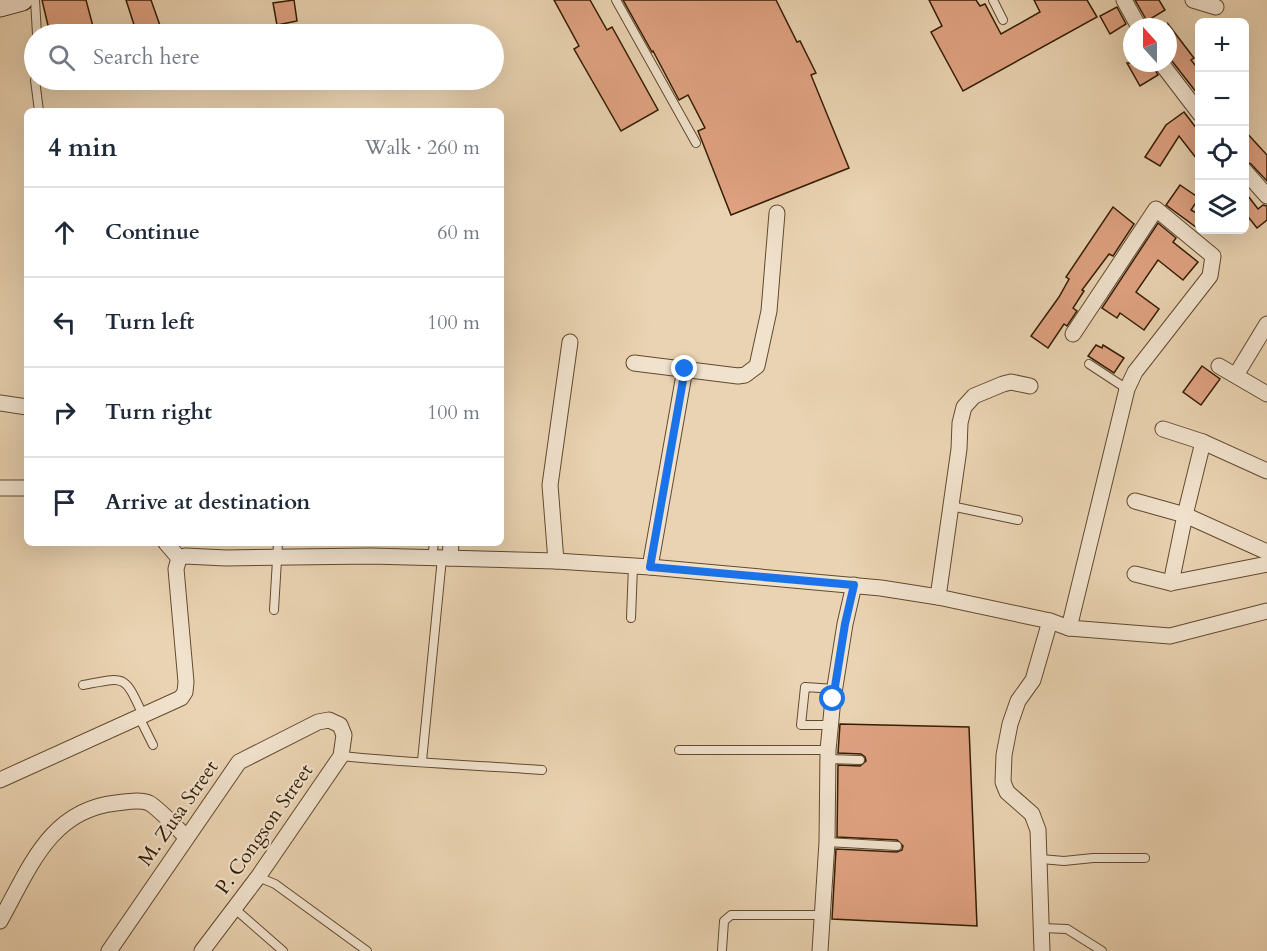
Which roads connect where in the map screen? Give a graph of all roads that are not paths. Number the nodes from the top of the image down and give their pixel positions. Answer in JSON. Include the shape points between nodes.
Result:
{"nodes":[{"id":1,"x":22,"y":0,"type":"edge"},
{"id":2,"x":35,"y":0,"type":"edge"},
{"id":3,"x":616,"y":0,"type":"edge"},
{"id":4,"x":993,"y":0,"type":"edge"},
{"id":5,"x":1124,"y":0,"type":"edge"},
{"id":6,"x":1193,"y":0,"type":"edge"},
{"id":7,"x":0,"y":6,"type":"edge"},
{"id":8,"x":1216,"y":7,"type":"dead end"},
{"id":9,"x":1134,"y":18,"type":"edge"},
{"id":10,"x":1003,"y":20,"type":"dead end"},
{"id":11,"x":36,"y":24,"type":"edge"},
{"id":12,"x":1168,"y":72,"type":"edge"},
{"id":13,"x":36,"y":90,"type":"edge"},
{"id":14,"x":1195,"y":107,"type":"edge"},
{"id":15,"x":39,"y":108,"type":"edge"},
{"id":16,"x":696,"y":143,"type":"dead end"},
{"id":17,"x":1249,"y":175,"type":"edge"},
{"id":18,"x":1267,"y":196,"type":"edge"},
{"id":19,"x":777,"y":213,"type":"dead end"},
{"id":20,"x":1267,"y":324,"type":"edge"},
{"id":21,"x":1073,"y":334,"type":"dead end"},
{"id":22,"x":570,"y":342,"type":"dead end"},
{"id":23,"x":634,"y":363,"type":"dead end"},
{"id":24,"x":1089,"y":364,"type":"dead end"},
{"id":25,"x":1219,"y":366,"type":"dead end"},
{"id":26,"x":685,"y":369,"type":"junction"},
{"id":27,"x":1236,"y":375,"type":"junction"},
{"id":28,"x":1030,"y":386,"type":"dead end"},
{"id":29,"x":1127,"y":389,"type":"junction"},
{"id":30,"x":1267,"y":394,"type":"edge"},
{"id":31,"x":0,"y":403,"type":"edge"},
{"id":32,"x":24,"y":407,"type":"edge"},
{"id":33,"x":1163,"y":429,"type":"dead end"},
{"id":34,"x":1203,"y":442,"type":"junction"},
{"id":35,"x":1267,"y":471,"type":"edge"},
{"id":36,"x":0,"y":488,"type":"edge"},
{"id":37,"x":24,"y":489,"type":"edge"},
{"id":38,"x":1135,"y":501,"type":"dead end"},
{"id":39,"x":951,"y":506,"type":"junction"},
{"id":40,"x":1185,"y":515,"type":"junction"},
{"id":41,"x":1018,"y":520,"type":"dead end"},
{"id":42,"x":169,"y":546,"type":"edge"},
{"id":43,"x":372,"y":549,"type":"edge"},
{"id":44,"x":278,"y":550,"type":"edge"},
{"id":45,"x":335,"y":550,"type":"edge"},
{"id":46,"x":442,"y":552,"type":"edge"},
{"id":47,"x":1267,"y":552,"type":"edge"},
{"id":48,"x":179,"y":558,"type":"junction"},
{"id":49,"x":556,"y":561,"type":"junction"},
{"id":50,"x":1267,"y":564,"type":"edge"},
{"id":51,"x":633,"y":566,"type":"junction"},
{"id":52,"x":650,"y":567,"type":"junction"},
{"id":53,"x":1135,"y":574,"type":"dead end"},
{"id":54,"x":1171,"y":583,"type":"junction"},
{"id":55,"x":854,"y":585,"type":"junction"},
{"id":56,"x":938,"y":597,"type":"junction"},
{"id":57,"x":274,"y":610,"type":"dead end"},
{"id":58,"x":1267,"y":611,"type":"edge"},
{"id":59,"x":631,"y":618,"type":"dead end"},
{"id":60,"x":1050,"y":621,"type":"junction"},
{"id":61,"x":1069,"y":628,"type":"junction"},
{"id":62,"x":83,"y":685,"type":"dead end"},
{"id":63,"x":835,"y":688,"type":"junction"},
{"id":64,"x":141,"y":716,"type":"junction"},
{"id":65,"x":340,"y":725,"type":"joint"},
{"id":66,"x":831,"y":725,"type":"junction"},
{"id":67,"x":153,"y":745,"type":"dead end"},
{"id":68,"x":679,"y":750,"type":"dead end"},
{"id":69,"x":828,"y":754,"type":"junction"},
{"id":70,"x":341,"y":756,"type":"junction"},
{"id":71,"x":860,"y":760,"type":"dead end"},
{"id":72,"x":422,"y":761,"type":"junction"},
{"id":73,"x":542,"y":770,"type":"dead end"},
{"id":74,"x":0,"y":780,"type":"edge"},
{"id":75,"x":186,"y":837,"type":"junction"},
{"id":76,"x":826,"y":842,"type":"junction"},
{"id":77,"x":897,"y":846,"type":"dead end"},
{"id":78,"x":1145,"y":858,"type":"dead end"},
{"id":79,"x":1041,"y":859,"type":"junction"},
{"id":80,"x":258,"y":877,"type":"junction"},
{"id":81,"x":235,"y":909,"type":"junction"},
{"id":82,"x":822,"y":915,"type":"junction"},
{"id":83,"x":0,"y":921,"type":"edge"},
{"id":84,"x":1041,"y":928,"type":"junction"},
{"id":85,"x":722,"y":950,"type":"edge"},
{"id":86,"x":109,"y":951,"type":"edge"},
{"id":87,"x":202,"y":951,"type":"edge"},
{"id":88,"x":283,"y":951,"type":"edge"},
{"id":89,"x":367,"y":951,"type":"edge"},
{"id":90,"x":820,"y":951,"type":"edge"},
{"id":91,"x":1042,"y":951,"type":"edge"},
{"id":92,"x":1102,"y":951,"type":"edge"}],
"edges":[{"from":1,"to":7,"type":"main road"},
{"from":2,"to":11,"type":"lane"},
{"from":3,"to":16,"type":"lane"},
{"from":4,"to":10,"type":"lane"},
{"from":5,"to":9,"type":"street"},
{"from":6,"to":8,"type":"street"},
{"from":12,"to":14,"type":"street"},
{"from":13,"to":15,"type":"lane"},
{"from":17,"to":18,"type":"street"},
{"from":19,"to":26,"type":"street","via":[[769,311],[757,366],[738,376]]},
{"from":20,"to":27,"type":"street"},
{"from":21,"to":29,"type":"street","via":[[1156,209],[1213,256],[1210,276]]},
{"from":22,"to":49,"type":"street","via":[[550,485]]},
{"from":23,"to":26,"type":"street"},
{"from":24,"to":29,"type":"lane"},
{"from":25,"to":27,"type":"street"},
{"from":26,"to":52,"type":"street"},
{"from":27,"to":30,"type":"street"},
{"from":28,"to":39,"type":"street","via":[[1004,384],[974,396],[964,407]]},
{"from":29,"to":61,"type":"street"},
{"from":31,"to":32,"type":"street"},
{"from":33,"to":34,"type":"street"},
{"from":34,"to":35,"type":"street"},
{"from":34,"to":40,"type":"street"},
{"from":36,"to":37,"type":"street"},
{"from":38,"to":40,"type":"street"},
{"from":39,"to":41,"type":"lane"},
{"from":39,"to":56,"type":"street"},
{"from":40,"to":47,"type":"street"},
{"from":40,"to":54,"type":"street"},
{"from":42,"to":48,"type":"street"},
{"from":43,"to":45,"type":"street"},
{"from":43,"to":46,"type":"street"},
{"from":44,"to":45,"type":"street"},
{"from":44,"to":48,"type":"street"},
{"from":44,"to":57,"type":"lane"},
{"from":46,"to":49,"type":"street"},
{"from":46,"to":72,"type":"lane"},
{"from":48,"to":64,"type":"street","via":[[176,569],[185,692],[181,698]]},
{"from":49,"to":51,"type":"street"},
{"from":50,"to":54,"type":"street"},
{"from":51,"to":52,"type":"street"},
{"from":51,"to":59,"type":"lane"},
{"from":52,"to":55,"type":"street"},
{"from":53,"to":54,"type":"street"},
{"from":55,"to":56,"type":"street"},
{"from":55,"to":63,"type":"street"},
{"from":56,"to":60,"type":"street"},
{"from":58,"to":61,"type":"street","via":[[1170,636]]},
{"from":60,"to":61,"type":"street"},
{"from":60,"to":79,"type":"street","via":[[1032,680],[1018,701],[1004,754],[1003,782],[1007,792],[1032,814]]},
{"from":62,"to":64,"type":"lane","via":[[124,681]]},
{"from":63,"to":66,"type":"street"},
{"from":63,"to":66,"type":"lane","via":[[805,687],[801,724]]},
{"from":64,"to":67,"type":"lane"},
{"from":64,"to":74,"type":"street"},
{"from":65,"to":70,"type":"street","name":"P. Congson Street","via":[[344,735]]},
{"from":65,"to":75,"type":"street","name":"M. Zusa Street","via":[[329,720],[318,722],[238,762]]},
{"from":66,"to":69,"type":"street"},
{"from":68,"to":69,"type":"lane"},
{"from":69,"to":71,"type":"lane"},
{"from":69,"to":76,"type":"street"},
{"from":70,"to":72,"type":"lane"},
{"from":70,"to":80,"type":"street","name":"P. Congson Street"},
{"from":72,"to":73,"type":"lane"},
{"from":75,"to":83,"type":"street","via":[[148,803],[109,804],[81,812],[43,844]]},
{"from":75,"to":86,"type":"street","name":"M. Zusa Street"},
{"from":76,"to":77,"type":"lane"},
{"from":76,"to":82,"type":"street"},
{"from":78,"to":79,"type":"lane"},
{"from":79,"to":84,"type":"street"},
{"from":80,"to":81,"type":"street","name":"P. Congson Street"},
{"from":80,"to":89,"type":"lane","via":[[275,884]]},
{"from":81,"to":87,"type":"street","name":"P. Congson Street"},
{"from":81,"to":88,"type":"lane"},
{"from":82,"to":85,"type":"lane","via":[[731,915],[724,921]]},
{"from":82,"to":90,"type":"street"},
{"from":84,"to":91,"type":"street"},
{"from":84,"to":92,"type":"lane","via":[[1067,928]]}]}
